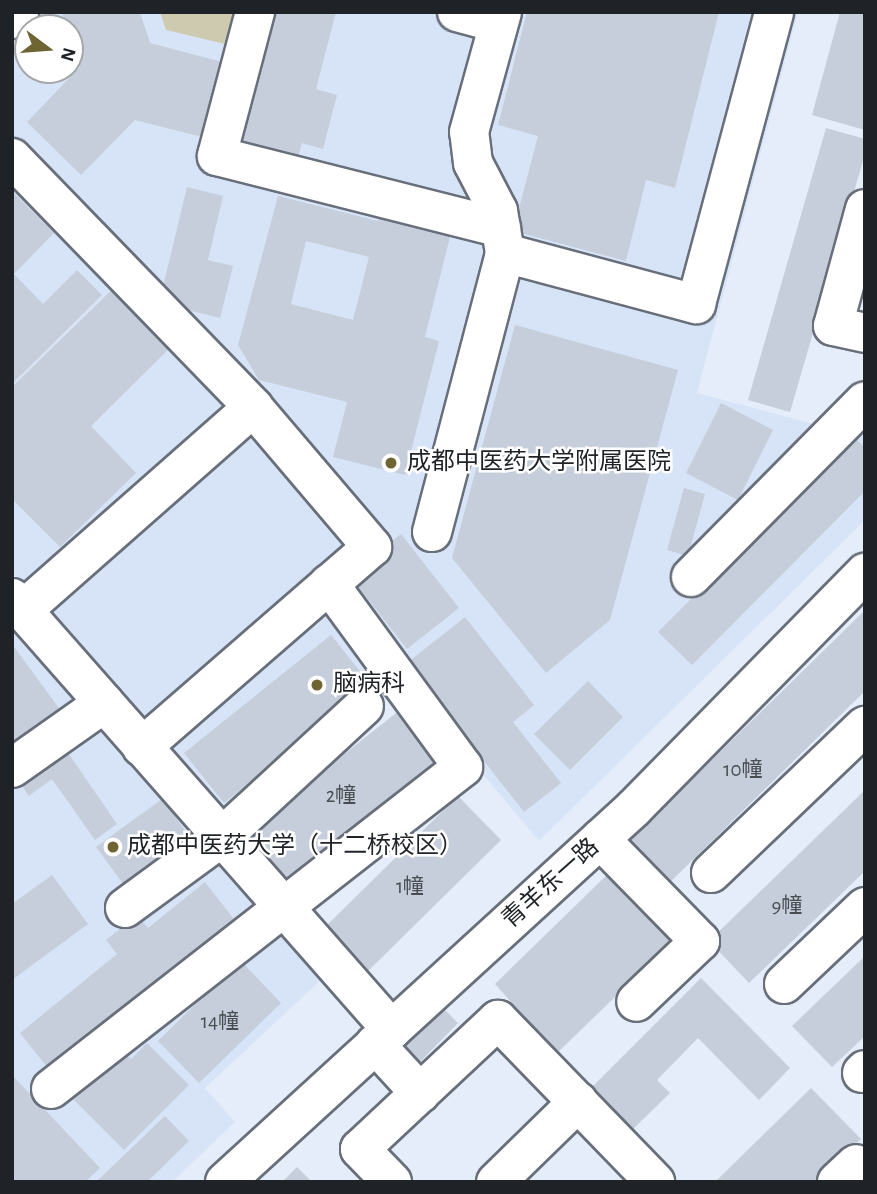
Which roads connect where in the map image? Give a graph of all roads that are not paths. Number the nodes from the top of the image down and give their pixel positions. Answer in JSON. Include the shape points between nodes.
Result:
{"nodes":[{"id":1,"x":19,"y":12,"type":"edge"},
{"id":2,"x":255,"y":12,"type":"edge"},
{"id":3,"x":457,"y":12,"type":"edge"},
{"id":4,"x":774,"y":12,"type":"edge"},
{"id":5,"x":500,"y":18,"type":"edge"},
{"id":6,"x":12,"y":19,"type":"edge"},
{"id":7,"x":12,"y":158,"type":"edge"},
{"id":8,"x":865,"y":209,"type":"edge"},
{"id":9,"x":503,"y":241,"type":"junction"},
{"id":10,"x":865,"y":334,"type":"edge"},
{"id":11,"x":253,"y":407,"type":"junction"},
{"id":12,"x":859,"y":418,"type":"edge"},
{"id":13,"x":432,"y":532,"type":"dead end"},
{"id":14,"x":865,"y":573,"type":"edge"},
{"id":15,"x":691,"y":577,"type":"dead end"},
{"id":16,"x":330,"y":584,"type":"junction"},
{"id":17,"x":18,"y":604,"type":"edge"},
{"id":18,"x":104,"y":703,"type":"junction"},
{"id":19,"x":364,"y":706,"type":"dead end"},
{"id":20,"x":865,"y":726,"type":"edge"},
{"id":21,"x":142,"y":747,"type":"junction"},
{"id":22,"x":12,"y":768,"type":"edge"},
{"id":23,"x":222,"y":836,"type":"junction"},
{"id":24,"x":600,"y":839,"type":"junction"},
{"id":25,"x":711,"y":873,"type":"dead end"},
{"id":26,"x":865,"y":907,"type":"edge"},
{"id":27,"x":125,"y":908,"type":"dead end"},
{"id":28,"x":287,"y":910,"type":"junction"},
{"id":29,"x":784,"y":984,"type":"dead end"},
{"id":30,"x":636,"y":1002,"type":"dead end"},
{"id":31,"x":383,"y":1037,"type":"junction"},
{"id":32,"x":51,"y":1089,"type":"dead end"},
{"id":33,"x":420,"y":1093,"type":"junction"},
{"id":34,"x":578,"y":1102,"type":"junction"},
{"id":35,"x":225,"y":1182,"type":"edge"},
{"id":36,"x":392,"y":1182,"type":"edge"},
{"id":37,"x":496,"y":1182,"type":"edge"},
{"id":38,"x":655,"y":1182,"type":"edge"}],
"edges":[{"from":1,"to":6,"type":"street"},
{"from":2,"to":9,"type":"street","via":[[217,156]]},
{"from":3,"to":5,"type":"street"},
{"from":4,"to":9,"type":"street","via":[[696,303]]},
{"from":5,"to":9,"type":"street","via":[[470,132],[473,163]]},
{"from":7,"to":11,"type":"street"},
{"from":8,"to":10,"type":"street","via":[[832,326]]},
{"from":9,"to":13,"type":"street"},
{"from":11,"to":16,"type":"street","via":[[372,547]]},
{"from":11,"to":17,"type":"street"},
{"from":12,"to":15,"type":"street"},
{"from":14,"to":24,"type":"street","name":"青羊东一路"},
{"from":16,"to":21,"type":"street"},
{"from":16,"to":28,"type":"street","via":[[463,768]]},
{"from":17,"to":18,"type":"street"},
{"from":18,"to":21,"type":"street"},
{"from":18,"to":22,"type":"street"},
{"from":19,"to":23,"type":"street"},
{"from":20,"to":25,"type":"street"},
{"from":21,"to":23,"type":"street"},
{"from":23,"to":27,"type":"street"},
{"from":23,"to":28,"type":"street"},
{"from":24,"to":30,"type":"street","via":[[700,941]]},
{"from":24,"to":31,"type":"street","name":"青羊东一路"},
{"from":26,"to":29,"type":"street"},
{"from":28,"to":31,"type":"street"},
{"from":28,"to":32,"type":"street"},
{"from":31,"to":33,"type":"street"},
{"from":31,"to":35,"type":"street","name":"青羊东一路"},
{"from":33,"to":34,"type":"street","via":[[498,1020]]},
{"from":33,"to":36,"type":"street","via":[[360,1149]]},
{"from":34,"to":37,"type":"street"},
{"from":34,"to":38,"type":"street"}]}
